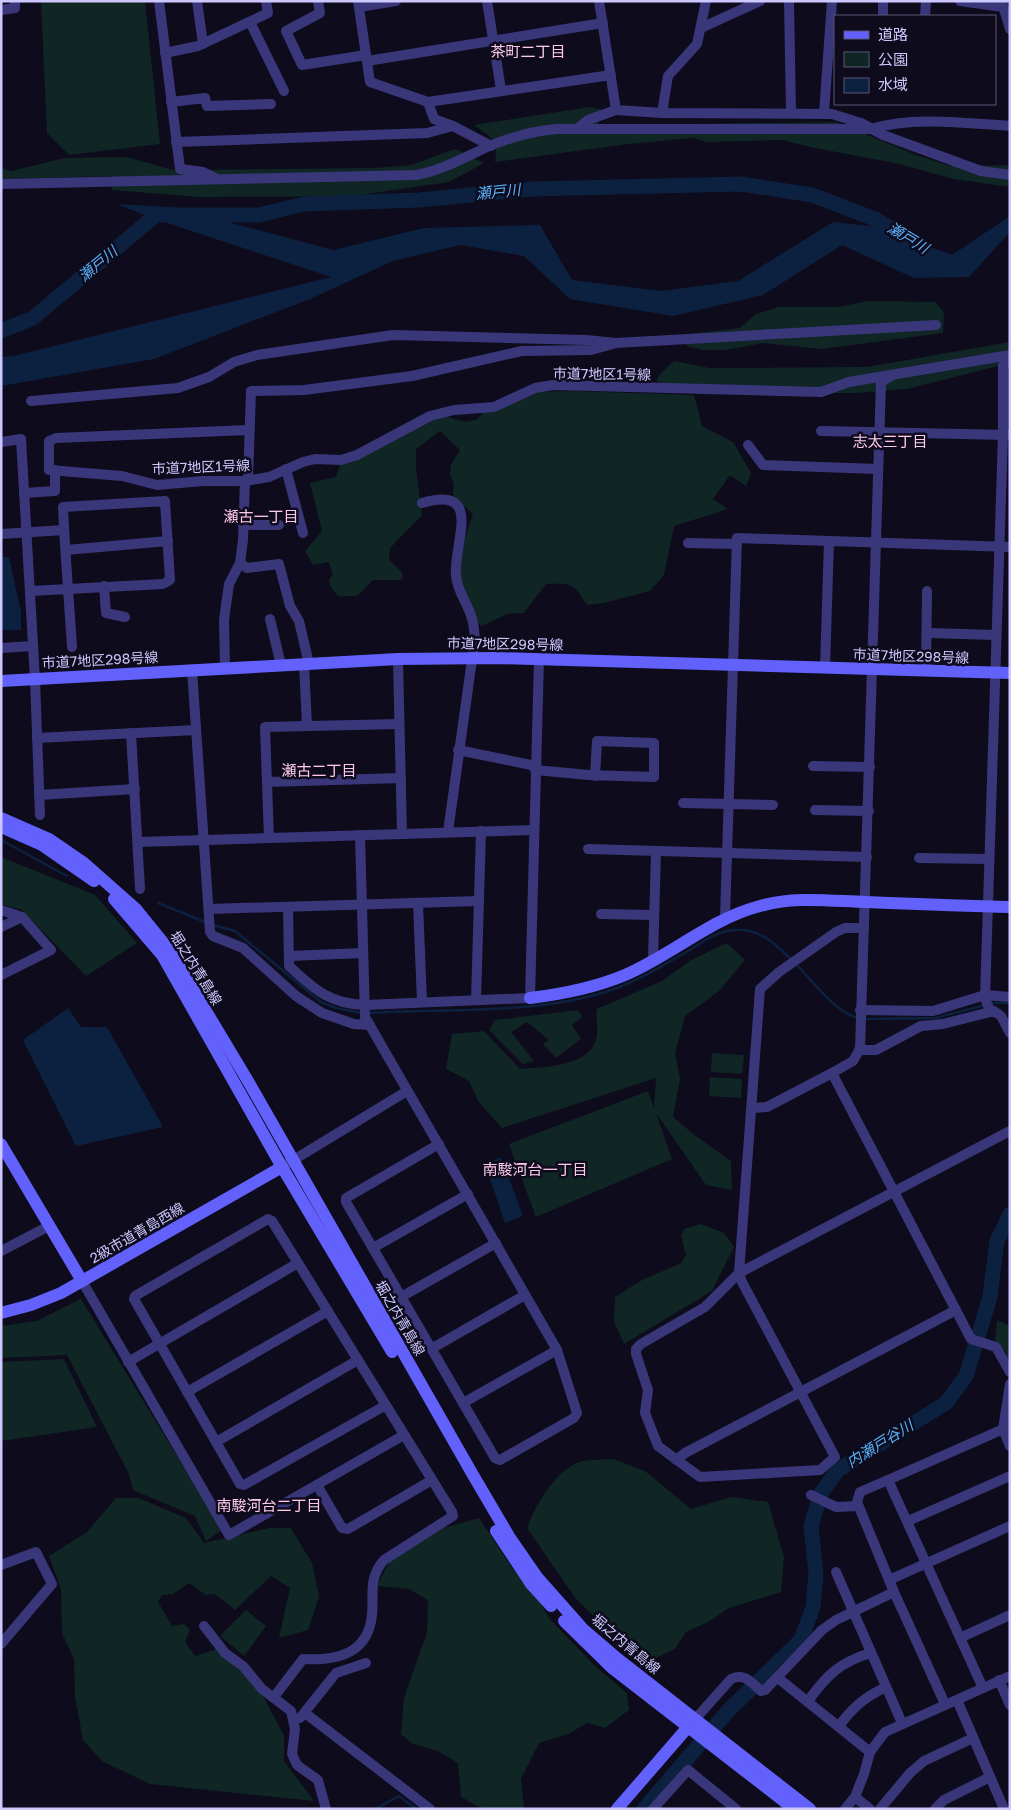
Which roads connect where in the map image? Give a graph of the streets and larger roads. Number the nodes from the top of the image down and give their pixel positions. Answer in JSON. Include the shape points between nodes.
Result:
{"nodes":[{"id":1,"x":15,"y":1,"type":"edge"},
{"id":2,"x":159,"y":1,"type":"edge"},
{"id":3,"x":197,"y":1,"type":"edge"},
{"id":4,"x":266,"y":1,"type":"edge"},
{"id":5,"x":318,"y":1,"type":"edge"},
{"id":6,"x":396,"y":1,"type":"edge"},
{"id":7,"x":487,"y":1,"type":"edge"},
{"id":8,"x":599,"y":1,"type":"edge"},
{"id":9,"x":706,"y":1,"type":"edge"},
{"id":10,"x":760,"y":1,"type":"edge"},
{"id":11,"x":789,"y":1,"type":"edge"},
{"id":12,"x":832,"y":1,"type":"edge"},
{"id":13,"x":883,"y":1,"type":"edge"},
{"id":14,"x":926,"y":1,"type":"edge"},
{"id":15,"x":960,"y":1,"type":"edge"},
{"id":16,"x":358,"y":4,"type":"edge"},
{"id":17,"x":1003,"y":4,"type":"edge"},
{"id":18,"x":1,"y":10,"type":"edge"},
{"id":19,"x":883,"y":15,"type":"edge"},
{"id":20,"x":926,"y":15,"type":"edge"},
{"id":21,"x":250,"y":22,"type":"junction"},
{"id":22,"x":603,"y":23,"type":"junction"},
{"id":23,"x":701,"y":28,"type":"junction"},
{"id":24,"x":1010,"y":29,"type":"edge"},
{"id":25,"x":494,"y":41,"type":"junction"},
{"id":26,"x":203,"y":44,"type":"junction"},
{"id":27,"x":165,"y":52,"type":"junction"},
{"id":28,"x":367,"y":58,"type":"junction"},
{"id":29,"x":611,"y":75,"type":"junction"},
{"id":30,"x":501,"y":90,"type":"junction"},
{"id":31,"x":284,"y":91,"type":"dead end"},
{"id":32,"x":171,"y":102,"type":"junction"},
{"id":33,"x":428,"y":102,"type":"junction"},
{"id":34,"x":272,"y":104,"type":"dead end"},
{"id":35,"x":616,"y":110,"type":"junction"},
{"id":36,"x":790,"y":112,"type":"junction"},
{"id":37,"x":662,"y":113,"type":"junction"},
{"id":38,"x":824,"y":113,"type":"junction"},
{"id":39,"x":453,"y":126,"type":"junction"},
{"id":40,"x":1010,"y":126,"type":"edge"},
{"id":41,"x":577,"y":129,"type":"junction"},
{"id":42,"x":870,"y":129,"type":"junction"},
{"id":43,"x":176,"y":142,"type":"junction"},
{"id":44,"x":491,"y":146,"type":"junction"},
{"id":45,"x":1010,"y":175,"type":"edge"},
{"id":46,"x":220,"y":180,"type":"junction"},
{"id":47,"x":1,"y":184,"type":"edge"},
{"id":48,"x":936,"y":325,"type":"dead end"},
{"id":49,"x":616,"y":343,"type":"junction"},
{"id":50,"x":1010,"y":355,"type":"edge"},
{"id":51,"x":1010,"y":361,"type":"edge"},
{"id":52,"x":896,"y":373,"type":"junction"},
{"id":53,"x":31,"y":401,"type":"dead end"},
{"id":54,"x":248,"y":430,"type":"junction"},
{"id":55,"x":821,"y":431,"type":"dead end"},
{"id":56,"x":880,"y":432,"type":"junction"},
{"id":57,"x":1007,"y":435,"type":"edge"},
{"id":58,"x":1,"y":442,"type":"edge"},
{"id":59,"x":748,"y":446,"type":"dead end"},
{"id":60,"x":286,"y":469,"type":"junction"},
{"id":61,"x":878,"y":469,"type":"junction"},
{"id":62,"x":55,"y":470,"type":"junction"},
{"id":63,"x":246,"y":481,"type":"junction"},
{"id":64,"x":24,"y":493,"type":"junction"},
{"id":65,"x":422,"y":503,"type":"dead end"},
{"id":66,"x":244,"y":525,"type":"junction"},
{"id":67,"x":279,"y":525,"type":"dead end"},
{"id":68,"x":64,"y":530,"type":"junction"},
{"id":69,"x":27,"y":532,"type":"junction"},
{"id":70,"x":302,"y":533,"type":"dead end"},
{"id":71,"x":1,"y":534,"type":"edge"},
{"id":72,"x":168,"y":541,"type":"junction"},
{"id":73,"x":829,"y":541,"type":"junction"},
{"id":74,"x":688,"y":543,"type":"dead end"},
{"id":75,"x":737,"y":544,"type":"junction"},
{"id":76,"x":877,"y":544,"type":"junction"},
{"id":77,"x":999,"y":547,"type":"junction"},
{"id":78,"x":1010,"y":547,"type":"edge"},
{"id":79,"x":66,"y":550,"type":"junction"},
{"id":80,"x":240,"y":563,"type":"junction"},
{"id":81,"x":104,"y":586,"type":"junction"},
{"id":82,"x":68,"y":588,"type":"junction"},
{"id":83,"x":30,"y":590,"type":"junction"},
{"id":84,"x":927,"y":591,"type":"dead end"},
{"id":85,"x":125,"y":617,"type":"dead end"},
{"id":86,"x":270,"y":619,"type":"dead end"},
{"id":87,"x":928,"y":633,"type":"junction"},
{"id":88,"x":996,"y":636,"type":"junction"},
{"id":89,"x":33,"y":646,"type":"junction"},
{"id":90,"x":72,"y":646,"type":"dead end"},
{"id":91,"x":1,"y":648,"type":"edge"},
{"id":92,"x":471,"y":658,"type":"junction"},
{"id":93,"x":398,"y":659,"type":"junction"},
{"id":94,"x":539,"y":659,"type":"junction"},
{"id":95,"x":307,"y":664,"type":"junction"},
{"id":96,"x":281,"y":665,"type":"junction"},
{"id":97,"x":732,"y":665,"type":"junction"},
{"id":98,"x":225,"y":668,"type":"junction"},
{"id":99,"x":825,"y":668,"type":"junction"},
{"id":100,"x":192,"y":670,"type":"junction"},
{"id":101,"x":872,"y":670,"type":"junction"},
{"id":102,"x":926,"y":671,"type":"junction"},
{"id":103,"x":995,"y":673,"type":"junction"},
{"id":104,"x":1010,"y":674,"type":"edge"},
{"id":105,"x":35,"y":679,"type":"junction"},
{"id":106,"x":1,"y":682,"type":"edge"},
{"id":107,"x":399,"y":724,"type":"junction"},
{"id":108,"x":307,"y":726,"type":"junction"},
{"id":109,"x":196,"y":730,"type":"junction"},
{"id":110,"x":131,"y":733,"type":"junction"},
{"id":111,"x":37,"y":738,"type":"junction"},
{"id":112,"x":458,"y":750,"type":"junction"},
{"id":113,"x":813,"y":766,"type":"dead end"},
{"id":114,"x":535,"y":768,"type":"junction"},
{"id":115,"x":870,"y":768,"type":"junction"},
{"id":116,"x":596,"y":776,"type":"junction"},
{"id":117,"x":401,"y":778,"type":"junction"},
{"id":118,"x":267,"y":782,"type":"junction"},
{"id":119,"x":135,"y":789,"type":"junction"},
{"id":120,"x":39,"y":795,"type":"junction"},
{"id":121,"x":683,"y":803,"type":"dead end"},
{"id":122,"x":728,"y":804,"type":"junction"},
{"id":123,"x":773,"y":805,"type":"dead end"},
{"id":124,"x":815,"y":810,"type":"dead end"},
{"id":125,"x":869,"y":811,"type":"junction"},
{"id":126,"x":40,"y":815,"type":"dead end"},
{"id":127,"x":1,"y":818,"type":"edge"},
{"id":128,"x":1,"y":827,"type":"edge"},
{"id":129,"x":534,"y":830,"type":"junction"},
{"id":130,"x":482,"y":831,"type":"junction"},
{"id":131,"x":448,"y":832,"type":"junction"},
{"id":132,"x":402,"y":834,"type":"junction"},
{"id":133,"x":360,"y":835,"type":"junction"},
{"id":134,"x":269,"y":838,"type":"junction"},
{"id":135,"x":204,"y":840,"type":"junction"},
{"id":136,"x":138,"y":842,"type":"junction"},
{"id":137,"x":588,"y":848,"type":"dead end"},
{"id":138,"x":656,"y":851,"type":"junction"},
{"id":139,"x":727,"y":852,"type":"junction"},
{"id":140,"x":867,"y":857,"type":"junction"},
{"id":141,"x":919,"y":858,"type":"dead end"},
{"id":142,"x":988,"y":859,"type":"junction"},
{"id":143,"x":140,"y":889,"type":"dead end"},
{"id":144,"x":480,"y":901,"type":"junction"},
{"id":145,"x":864,"y":902,"type":"junction"},
{"id":146,"x":418,"y":903,"type":"junction"},
{"id":147,"x":362,"y":904,"type":"junction"},
{"id":148,"x":987,"y":906,"type":"junction"},
{"id":149,"x":288,"y":907,"type":"junction"},
{"id":150,"x":1010,"y":907,"type":"edge"},
{"id":151,"x":1,"y":910,"type":"edge"},
{"id":152,"x":209,"y":914,"type":"junction"},
{"id":153,"x":601,"y":914,"type":"dead end"},
{"id":154,"x":654,"y":916,"type":"junction"},
{"id":155,"x":22,"y":917,"type":"junction"},
{"id":156,"x":725,"y":918,"type":"junction"},
{"id":157,"x":1,"y":927,"type":"edge"},
{"id":158,"x":864,"y":928,"type":"junction"},
{"id":159,"x":363,"y":954,"type":"junction"},
{"id":160,"x":289,"y":956,"type":"junction"},
{"id":161,"x":653,"y":960,"type":"junction"},
{"id":162,"x":1,"y":975,"type":"edge"},
{"id":163,"x":985,"y":997,"type":"junction"},
{"id":164,"x":1010,"y":997,"type":"edge"},
{"id":165,"x":530,"y":998,"type":"junction"},
{"id":166,"x":476,"y":1000,"type":"junction"},
{"id":167,"x":422,"y":1002,"type":"junction"},
{"id":168,"x":860,"y":1011,"type":"junction"},
{"id":169,"x":990,"y":1012,"type":"junction"},
{"id":170,"x":366,"y":1013,"type":"junction"},
{"id":171,"x":1010,"y":1033,"type":"edge"},
{"id":172,"x":859,"y":1050,"type":"junction"},
{"id":173,"x":832,"y":1073,"type":"junction"},
{"id":174,"x":407,"y":1091,"type":"junction"},
{"id":175,"x":752,"y":1108,"type":"junction"},
{"id":176,"x":1010,"y":1131,"type":"edge"},
{"id":177,"x":1,"y":1144,"type":"edge"},
{"id":178,"x":439,"y":1144,"type":"junction"},
{"id":179,"x":288,"y":1164,"type":"junction"},
{"id":180,"x":895,"y":1191,"type":"junction"},
{"id":181,"x":468,"y":1194,"type":"junction"},
{"id":182,"x":49,"y":1226,"type":"junction"},
{"id":183,"x":496,"y":1243,"type":"junction"},
{"id":184,"x":373,"y":1248,"type":"junction"},
{"id":185,"x":1,"y":1251,"type":"edge"},
{"id":186,"x":298,"y":1263,"type":"junction"},
{"id":187,"x":739,"y":1273,"type":"junction"},
{"id":188,"x":82,"y":1281,"type":"junction"},
{"id":189,"x":526,"y":1295,"type":"junction"},
{"id":190,"x":401,"y":1297,"type":"junction"},
{"id":191,"x":956,"y":1310,"type":"junction"},
{"id":192,"x":328,"y":1311,"type":"junction"},
{"id":193,"x":1,"y":1313,"type":"edge"},
{"id":194,"x":159,"y":1344,"type":"junction"},
{"id":195,"x":431,"y":1349,"type":"junction"},
{"id":196,"x":557,"y":1350,"type":"junction"},
{"id":197,"x":358,"y":1360,"type":"junction"},
{"id":198,"x":128,"y":1362,"type":"junction"},
{"id":199,"x":1010,"y":1372,"type":"edge"},
{"id":200,"x":1010,"y":1384,"type":"edge"},
{"id":201,"x":187,"y":1392,"type":"junction"},
{"id":202,"x":801,"y":1393,"type":"junction"},
{"id":203,"x":463,"y":1403,"type":"junction"},
{"id":204,"x":386,"y":1405,"type":"junction"},
{"id":205,"x":1006,"y":1427,"type":"edge"},
{"id":206,"x":404,"y":1435,"type":"junction"},
{"id":207,"x":216,"y":1442,"type":"junction"},
{"id":208,"x":1010,"y":1446,"type":"edge"},
{"id":209,"x":676,"y":1460,"type":"junction"},
{"id":210,"x":1010,"y":1476,"type":"edge"},
{"id":211,"x":432,"y":1480,"type":"junction"},
{"id":212,"x":888,"y":1480,"type":"junction"},
{"id":213,"x":317,"y":1485,"type":"junction"},
{"id":214,"x":811,"y":1495,"type":"dead end"},
{"id":215,"x":858,"y":1506,"type":"junction"},
{"id":216,"x":908,"y":1521,"type":"junction"},
{"id":217,"x":1010,"y":1526,"type":"edge"},
{"id":218,"x":928,"y":1563,"type":"junction"},
{"id":219,"x":1,"y":1565,"type":"edge"},
{"id":220,"x":836,"y":1572,"type":"dead end"},
{"id":221,"x":889,"y":1580,"type":"junction"},
{"id":222,"x":894,"y":1592,"type":"junction"},
{"id":223,"x":853,"y":1611,"type":"junction"},
{"id":224,"x":1010,"y":1615,"type":"edge"},
{"id":225,"x":204,"y":1626,"type":"dead end"},
{"id":226,"x":962,"y":1637,"type":"junction"},
{"id":227,"x":1,"y":1644,"type":"edge"},
{"id":228,"x":870,"y":1653,"type":"junction"},
{"id":229,"x":366,"y":1663,"type":"dead end"},
{"id":230,"x":1010,"y":1676,"type":"edge"},
{"id":231,"x":778,"y":1678,"type":"junction"},
{"id":232,"x":999,"y":1680,"type":"junction"},
{"id":233,"x":886,"y":1687,"type":"junction"},
{"id":234,"x":983,"y":1688,"type":"junction"},
{"id":235,"x":274,"y":1698,"type":"junction"},
{"id":236,"x":957,"y":1700,"type":"junction"},
{"id":237,"x":808,"y":1701,"type":"junction"},
{"id":238,"x":945,"y":1704,"type":"junction"},
{"id":239,"x":1010,"y":1705,"type":"edge"},
{"id":240,"x":304,"y":1712,"type":"junction"},
{"id":241,"x":902,"y":1723,"type":"junction"},
{"id":242,"x":294,"y":1724,"type":"junction"},
{"id":243,"x":696,"y":1726,"type":"junction"},
{"id":244,"x":839,"y":1726,"type":"junction"},
{"id":245,"x":973,"y":1738,"type":"junction"},
{"id":246,"x":714,"y":1740,"type":"junction"},
{"id":247,"x":870,"y":1752,"type":"junction"},
{"id":248,"x":990,"y":1777,"type":"junction"},
{"id":249,"x":855,"y":1797,"type":"junction"},
{"id":250,"x":326,"y":1809,"type":"edge"},
{"id":251,"x":430,"y":1809,"type":"edge"},
{"id":252,"x":617,"y":1809,"type":"edge"},
{"id":253,"x":653,"y":1809,"type":"edge"},
{"id":254,"x":736,"y":1809,"type":"edge"},
{"id":255,"x":794,"y":1809,"type":"edge"},
{"id":256,"x":810,"y":1809,"type":"edge"},
{"id":257,"x":846,"y":1809,"type":"edge"},
{"id":258,"x":870,"y":1809,"type":"edge"},
{"id":259,"x":880,"y":1809,"type":"edge"},
{"id":260,"x":935,"y":1809,"type":"edge"},
{"id":261,"x":1004,"y":1809,"type":"edge"}],
"edges":[{"from":1,"to":18,"type":"street","via":[[15,8]]},
{"from":2,"to":27,"type":"street"},
{"from":3,"to":26,"type":"street"},
{"from":4,"to":21,"type":"street","via":[[268,13]]},
{"from":5,"to":28,"type":"street","via":[[320,13],[286,31],[302,65]]},
{"from":6,"to":16,"type":"street"},
{"from":7,"to":25,"type":"street"},
{"from":8,"to":22,"type":"street"},
{"from":9,"to":23,"type":"street"},
{"from":10,"to":23,"type":"street"},
{"from":11,"to":36,"type":"street"},
{"from":12,"to":38,"type":"street"},
{"from":13,"to":19,"type":"street"},
{"from":14,"to":20,"type":"street"},
{"from":15,"to":17,"type":"street"},
{"from":16,"to":28,"type":"street"},
{"from":17,"to":24,"type":"street"},
{"from":21,"to":26,"type":"street"},
{"from":21,"to":31,"type":"street"},
{"from":22,"to":25,"type":"street"},
{"from":22,"to":29,"type":"street"},
{"from":23,"to":37,"type":"street","via":[[697,44],[668,76]]},
{"from":25,"to":28,"type":"street"},
{"from":25,"to":30,"type":"street"},
{"from":26,"to":27,"type":"street"},
{"from":27,"to":32,"type":"street"},
{"from":28,"to":33,"type":"street","via":[[370,82]]},
{"from":29,"to":30,"type":"street"},
{"from":29,"to":35,"type":"street"},
{"from":30,"to":33,"type":"street"},
{"from":32,"to":34,"type":"street","via":[[205,98],[207,106]]},
{"from":32,"to":43,"type":"street"},
{"from":33,"to":39,"type":"street","via":[[434,119]]},
{"from":35,"to":37,"type":"street"},
{"from":35,"to":41,"type":"street","via":[[588,120]]},
{"from":36,"to":37,"type":"street"},
{"from":36,"to":38,"type":"street"},
{"from":38,"to":42,"type":"street","via":[[861,122]]},
{"from":39,"to":43,"type":"street","via":[[427,133]]},
{"from":39,"to":44,"type":"street"},
{"from":40,"to":42,"type":"street","via":[[939,121]]},
{"from":41,"to":42,"type":"street"},
{"from":41,"to":44,"type":"street","via":[[538,131]]},
{"from":42,"to":45,"type":"street","via":[[981,171]]},
{"from":43,"to":46,"type":"street","via":[[180,169],[203,172]]},
{"from":44,"to":46,"type":"street","via":[[450,165],[416,175]]},
{"from":46,"to":47,"type":"street"},
{"from":48,"to":49,"type":"street"},
{"from":49,"to":53,"type":"street","via":[[393,335],[257,355],[178,388]]},
{"from":49,"to":54,"type":"street","via":[[591,350],[514,352],[412,376],[304,390],[251,391]]},
{"from":50,"to":52,"type":"street","name":"市道7地区1号線"},
{"from":51,"to":57,"type":"street","via":[[1003,366]]},
{"from":52,"to":56,"type":"street","via":[[881,382]]},
{"from":52,"to":60,"type":"street","name":"市道7地区1号線","via":[[850,382],[821,392],[552,385],[534,388],[494,406],[430,416],[358,455],[341,460],[309,461]]},
{"from":54,"to":62,"type":"street","via":[[56,438],[49,441],[49,470]]},
{"from":54,"to":63,"type":"street"},
{"from":55,"to":56,"type":"street"},
{"from":56,"to":57,"type":"street"},
{"from":56,"to":61,"type":"street"},
{"from":57,"to":77,"type":"street"},
{"from":58,"to":64,"type":"street","via":[[21,439]]},
{"from":59,"to":61,"type":"street","via":[[764,466]]},
{"from":60,"to":63,"type":"street","name":"市道7地区1号線","via":[[269,477]]},
{"from":60,"to":70,"type":"street"},
{"from":61,"to":76,"type":"street"},
{"from":62,"to":63,"type":"street","name":"市道7地区1号線","via":[[122,476],[157,485]]},
{"from":62,"to":64,"type":"street","via":[[55,491]]},
{"from":63,"to":66,"type":"street"},
{"from":64,"to":69,"type":"street"},
{"from":65,"to":92,"type":"street","via":[[435,499],[450,500],[463,517],[456,574],[458,587],[472,618]]},
{"from":66,"to":67,"type":"street"},
{"from":66,"to":80,"type":"street"},
{"from":68,"to":69,"type":"street"},
{"from":68,"to":72,"type":"street","via":[[63,507],[165,501]]},
{"from":68,"to":79,"type":"street"},
{"from":69,"to":71,"type":"street"},
{"from":69,"to":83,"type":"street"},
{"from":72,"to":79,"type":"street"},
{"from":72,"to":81,"type":"street","via":[[170,580],[163,584]]},
{"from":73,"to":75,"type":"street","via":[[737,538]]},
{"from":73,"to":76,"type":"street"},
{"from":73,"to":99,"type":"street"},
{"from":74,"to":75,"type":"street"},
{"from":75,"to":97,"type":"street"},
{"from":76,"to":77,"type":"street"},
{"from":76,"to":101,"type":"street"},
{"from":77,"to":78,"type":"street"},
{"from":77,"to":88,"type":"street"},
{"from":79,"to":82,"type":"street"},
{"from":80,"to":95,"type":"street","via":[[248,568],[279,564],[290,606],[299,621]]},
{"from":80,"to":98,"type":"street","via":[[229,584],[224,620]]},
{"from":81,"to":82,"type":"street"},
{"from":81,"to":85,"type":"street","via":[[106,613]]},
{"from":82,"to":83,"type":"street"},
{"from":82,"to":90,"type":"street"},
{"from":83,"to":89,"type":"street"},
{"from":84,"to":87,"type":"street"},
{"from":86,"to":96,"type":"street"},
{"from":87,"to":88,"type":"street"},
{"from":87,"to":102,"type":"street"},
{"from":88,"to":103,"type":"street"},
{"from":89,"to":91,"type":"street"},
{"from":89,"to":105,"type":"street"},
{"from":92,"to":93,"type":"street","name":"市道7地区298号線"},
{"from":92,"to":94,"type":"street","name":"市道7地区298号線"},
{"from":92,"to":112,"type":"street"},
{"from":93,"to":95,"type":"street","name":"市道7地区298号線"},
{"from":93,"to":107,"type":"street"},
{"from":94,"to":97,"type":"street","name":"市道7地区298号線"},
{"from":94,"to":114,"type":"street"},
{"from":95,"to":96,"type":"street","name":"市道7地区298号線"},
{"from":95,"to":108,"type":"street"},
{"from":96,"to":98,"type":"street","name":"市道7地区298号線"},
{"from":97,"to":99,"type":"street","name":"市道7地区298号線"},
{"from":97,"to":122,"type":"street"},
{"from":98,"to":100,"type":"street","name":"市道7地区298号線"},
{"from":99,"to":101,"type":"street","name":"市道7地区298号線"},
{"from":100,"to":105,"type":"street","name":"市道7地区298号線"},
{"from":100,"to":109,"type":"street"},
{"from":101,"to":102,"type":"street","name":"市道7地区298号線"},
{"from":101,"to":115,"type":"street"},
{"from":102,"to":103,"type":"street","name":"市道7地区298号線"},
{"from":103,"to":104,"type":"street","name":"市道7地区298号線"},
{"from":103,"to":142,"type":"street"},
{"from":105,"to":106,"type":"street","name":"市道7地区298号線"},
{"from":105,"to":111,"type":"street"},
{"from":107,"to":108,"type":"street"},
{"from":107,"to":117,"type":"street"},
{"from":108,"to":118,"type":"street","via":[[265,728]]},
{"from":109,"to":110,"type":"street"},
{"from":109,"to":135,"type":"street"},
{"from":110,"to":111,"type":"street"},
{"from":110,"to":119,"type":"street"},
{"from":111,"to":120,"type":"street"},
{"from":112,"to":114,"type":"street"},
{"from":112,"to":131,"type":"street"},
{"from":113,"to":115,"type":"street"},
{"from":114,"to":116,"type":"street"},
{"from":114,"to":129,"type":"street"},
{"from":115,"to":125,"type":"street"},
{"from":116,"to":116,"type":"street","via":[[597,741],[654,743],[654,777]]},
{"from":117,"to":118,"type":"street"},
{"from":117,"to":132,"type":"street"},
{"from":118,"to":134,"type":"street"},
{"from":119,"to":120,"type":"street"},
{"from":119,"to":136,"type":"street"},
{"from":120,"to":126,"type":"street"},
{"from":121,"to":122,"type":"street"},
{"from":122,"to":123,"type":"street"},
{"from":122,"to":139,"type":"street"},
{"from":124,"to":125,"type":"street"},
{"from":125,"to":140,"type":"street"},
{"from":127,"to":179,"type":"street","name":"堀之内青島線","via":[[48,839],[84,862],[136,909],[170,951]]},
{"from":128,"to":179,"type":"street","name":"堀之内青島線","via":[[42,845],[82,872],[106,890],[146,934],[162,955]]},
{"from":129,"to":130,"type":"street"},
{"from":129,"to":165,"type":"street"},
{"from":130,"to":131,"type":"street"},
{"from":130,"to":144,"type":"street"},
{"from":131,"to":132,"type":"street"},
{"from":132,"to":133,"type":"street"},
{"from":133,"to":134,"type":"street"},
{"from":133,"to":147,"type":"street"},
{"from":134,"to":135,"type":"street"},
{"from":135,"to":136,"type":"street"},
{"from":135,"to":152,"type":"street"},
{"from":136,"to":143,"type":"street"},
{"from":137,"to":138,"type":"street"},
{"from":138,"to":139,"type":"street"},
{"from":138,"to":154,"type":"street"},
{"from":139,"to":140,"type":"street"},
{"from":139,"to":156,"type":"street"},
{"from":140,"to":145,"type":"street"},
{"from":141,"to":142,"type":"street"},
{"from":142,"to":148,"type":"street"},
{"from":144,"to":146,"type":"street"},
{"from":144,"to":166,"type":"street"},
{"from":145,"to":148,"type":"street"},
{"from":145,"to":156,"type":"street","via":[[781,902],[760,905]]},
{"from":145,"to":158,"type":"street"},
{"from":146,"to":147,"type":"street"},
{"from":146,"to":167,"type":"street"},
{"from":147,"to":149,"type":"street"},
{"from":147,"to":159,"type":"street"},
{"from":148,"to":150,"type":"street"},
{"from":148,"to":163,"type":"street"},
{"from":149,"to":152,"type":"street"},
{"from":149,"to":160,"type":"street"},
{"from":151,"to":155,"type":"street"},
{"from":152,"to":170,"type":"street","via":[[213,936],[243,948],[308,1005],[354,1024]]},
{"from":153,"to":154,"type":"street"},
{"from":154,"to":161,"type":"street"},
{"from":155,"to":157,"type":"street"},
{"from":155,"to":162,"type":"street","via":[[51,950]]},
{"from":156,"to":161,"type":"street"},
{"from":158,"to":168,"type":"street"},
{"from":158,"to":175,"type":"street","via":[[845,928],[836,932],[760,989]]},
{"from":159,"to":160,"type":"street"},
{"from":159,"to":170,"type":"street"},
{"from":160,"to":170,"type":"street","via":[[289,966],[315,990]]},
{"from":161,"to":165,"type":"street","via":[[626,975],[583,990]]},
{"from":163,"to":164,"type":"street"},
{"from":163,"to":168,"type":"street","via":[[934,1011]]},
{"from":163,"to":169,"type":"street"},
{"from":165,"to":166,"type":"street"},
{"from":166,"to":167,"type":"street"},
{"from":167,"to":170,"type":"street"},
{"from":168,"to":172,"type":"street"},
{"from":169,"to":171,"type":"street","via":[[997,1012]]},
{"from":169,"to":172,"type":"street","via":[[921,1026],[876,1050]]},
{"from":170,"to":174,"type":"street"},
{"from":172,"to":173,"type":"street","via":[[853,1061]]},
{"from":173,"to":175,"type":"street","via":[[767,1107]]},
{"from":173,"to":180,"type":"street"},
{"from":174,"to":178,"type":"street"},
{"from":174,"to":179,"type":"street"},
{"from":175,"to":187,"type":"street"},
{"from":176,"to":180,"type":"street"},
{"from":177,"to":182,"type":"street"},
{"from":178,"to":181,"type":"street"},
{"from":178,"to":184,"type":"street","via":[[346,1198]]},
{"from":179,"to":188,"type":"street","name":"2級市道青島西線"},
{"from":179,"to":243,"type":"street","name":"堀之内青島線","via":[[505,1546],[531,1584],[612,1668]]},
{"from":180,"to":187,"type":"street"},
{"from":180,"to":191,"type":"street"},
{"from":181,"to":183,"type":"street"},
{"from":181,"to":184,"type":"street"},
{"from":182,"to":185,"type":"street"},
{"from":182,"to":188,"type":"street"},
{"from":183,"to":189,"type":"street"},
{"from":183,"to":190,"type":"street"},
{"from":184,"to":190,"type":"street"},
{"from":186,"to":192,"type":"street"},
{"from":186,"to":194,"type":"street"},
{"from":186,"to":194,"type":"street","via":[[268,1219],[143,1291],[134,1299]]},
{"from":187,"to":202,"type":"street"},
{"from":187,"to":209,"type":"street","via":[[705,1307],[636,1349],[648,1390],[645,1413],[658,1446]]},
{"from":188,"to":193,"type":"street","name":"2級市道青島西線","via":[[46,1300]]},
{"from":188,"to":198,"type":"street"},
{"from":189,"to":195,"type":"street"},
{"from":189,"to":196,"type":"street"},
{"from":190,"to":195,"type":"street"},
{"from":191,"to":199,"type":"street","via":[[972,1339],[988,1343],[1000,1351]]},
{"from":191,"to":202,"type":"street"},
{"from":192,"to":197,"type":"street"},
{"from":192,"to":201,"type":"street"},
{"from":194,"to":198,"type":"street"},
{"from":194,"to":201,"type":"street"},
{"from":195,"to":203,"type":"street"},
{"from":196,"to":203,"type":"street"},
{"from":196,"to":203,"type":"street","via":[[577,1413],[574,1418],[500,1460],[495,1458]]},
{"from":197,"to":204,"type":"street"},
{"from":197,"to":207,"type":"street"},
{"from":198,"to":213,"type":"street","via":[[230,1536]]},
{"from":200,"to":205,"type":"street"},
{"from":201,"to":207,"type":"street"},
{"from":202,"to":209,"type":"street"},
{"from":202,"to":209,"type":"street","via":[[835,1457],[820,1470],[700,1478]]},
{"from":204,"to":206,"type":"street"},
{"from":204,"to":207,"type":"street","via":[[244,1485],[240,1484]]},
{"from":205,"to":208,"type":"street"},
{"from":205,"to":212,"type":"street"},
{"from":206,"to":211,"type":"street"},
{"from":206,"to":213,"type":"street"},
{"from":210,"to":216,"type":"street"},
{"from":211,"to":213,"type":"street","via":[[348,1529],[342,1528]]},
{"from":211,"to":235,"type":"street","via":[[452,1516],[384,1560],[377,1568],[371,1588],[370,1627],[362,1641],[341,1657],[302,1659]]},
{"from":212,"to":215,"type":"street","via":[[860,1492]]},
{"from":212,"to":216,"type":"street"},
{"from":214,"to":215,"type":"street","via":[[836,1507]]},
{"from":215,"to":221,"type":"street"},
{"from":216,"to":218,"type":"street"},
{"from":217,"to":218,"type":"street"},
{"from":218,"to":221,"type":"street"},
{"from":218,"to":226,"type":"street"},
{"from":219,"to":227,"type":"street","via":[[36,1552],[52,1584]]},
{"from":220,"to":223,"type":"street"},
{"from":221,"to":222,"type":"street"},
{"from":222,"to":223,"type":"street"},
{"from":222,"to":238,"type":"street"},
{"from":223,"to":228,"type":"street"},
{"from":223,"to":231,"type":"street","via":[[822,1630]]},
{"from":224,"to":226,"type":"street"},
{"from":225,"to":235,"type":"street","via":[[225,1653],[243,1666]]},
{"from":226,"to":234,"type":"street"},
{"from":228,"to":233,"type":"street"},
{"from":228,"to":237,"type":"street","via":[[842,1664],[826,1677]]},
{"from":229,"to":240,"type":"street","via":[[336,1673]]},
{"from":230,"to":232,"type":"street"},
{"from":231,"to":237,"type":"street"},
{"from":231,"to":243,"type":"street","via":[[761,1691],[748,1678],[738,1676],[731,1679]]},
{"from":232,"to":234,"type":"street"},
{"from":232,"to":239,"type":"street"},
{"from":233,"to":241,"type":"street"},
{"from":233,"to":244,"type":"street","via":[[853,1707]]},
{"from":234,"to":236,"type":"street"},
{"from":235,"to":242,"type":"street","via":[[291,1711]]},
{"from":236,"to":238,"type":"street"},
{"from":236,"to":245,"type":"street"},
{"from":237,"to":244,"type":"street"},
{"from":238,"to":241,"type":"street"},
{"from":240,"to":242,"type":"street"},
{"from":240,"to":251,"type":"street"},
{"from":241,"to":247,"type":"street","via":[[885,1732]]},
{"from":242,"to":250,"type":"street","via":[[292,1754],[296,1765],[318,1780]]},
{"from":243,"to":246,"type":"street","name":"堀之内青島線"},
{"from":243,"to":252,"type":"street"},
{"from":244,"to":247,"type":"street"},
{"from":245,"to":248,"type":"street"},
{"from":245,"to":259,"type":"street","via":[[924,1761]]},
{"from":246,"to":255,"type":"street","name":"堀之内青島線"},
{"from":246,"to":256,"type":"street","name":"堀之内青島線"},
{"from":247,"to":249,"type":"street"},
{"from":248,"to":260,"type":"street","via":[[944,1800]]},
{"from":248,"to":261,"type":"street"},
{"from":249,"to":257,"type":"street"},
{"from":249,"to":258,"type":"street"},
{"from":253,"to":254,"type":"street","via":[[688,1770]]}]}
